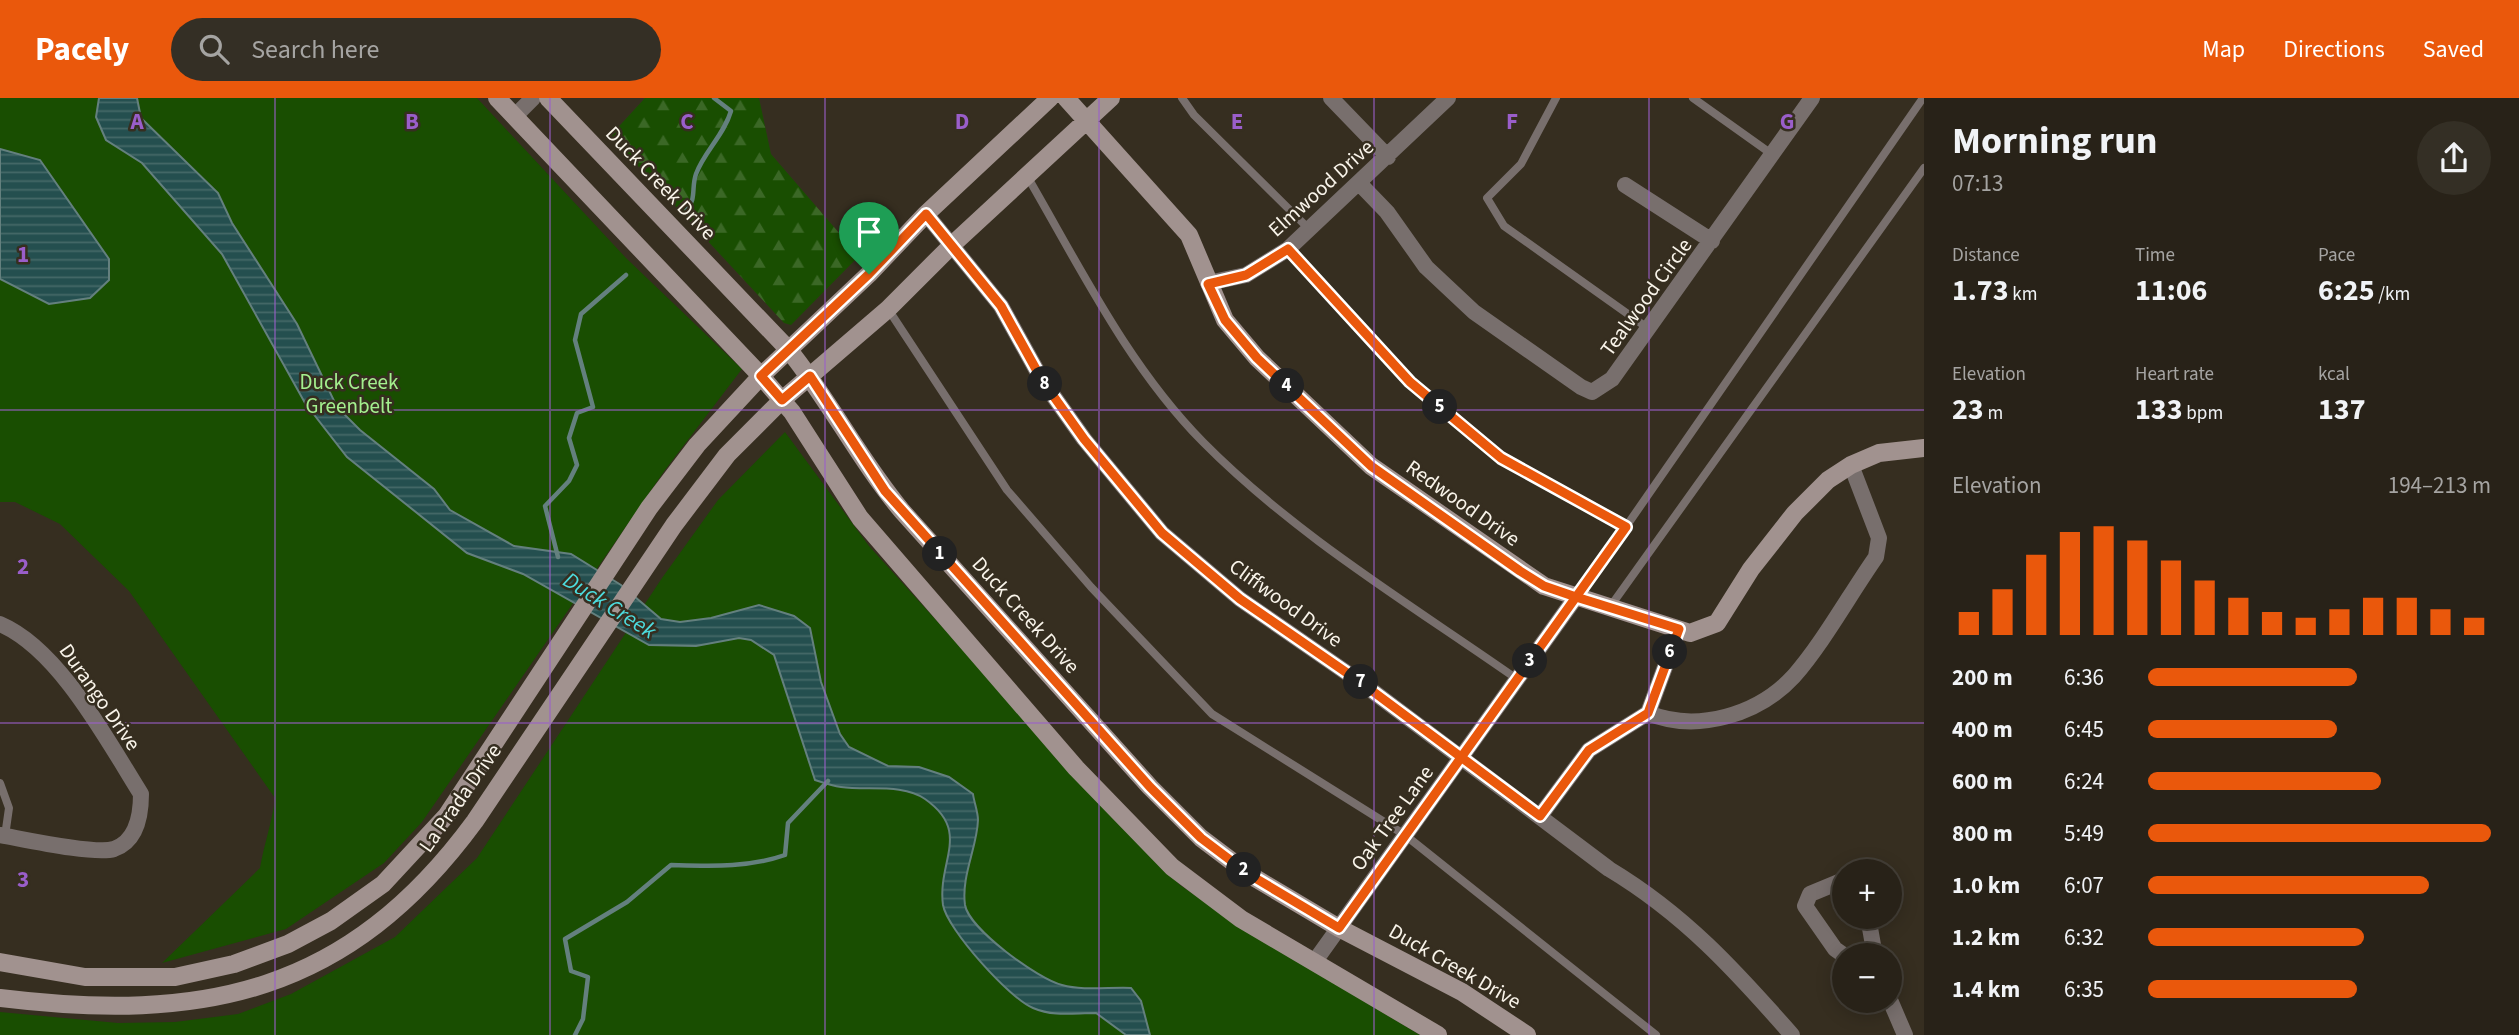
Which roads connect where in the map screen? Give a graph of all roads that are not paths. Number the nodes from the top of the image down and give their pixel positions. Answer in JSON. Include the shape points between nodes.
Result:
{"nodes":[{"id":1,"x":497,"y":98,"type":"edge"},
{"id":2,"x":533,"y":98,"type":"edge"},
{"id":3,"x":548,"y":98,"type":"edge"},
{"id":4,"x":1050,"y":98,"type":"edge"},
{"id":5,"x":1066,"y":98,"type":"edge"},
{"id":6,"x":1111,"y":98,"type":"edge"},
{"id":7,"x":1182,"y":98,"type":"edge"},
{"id":8,"x":1331,"y":98,"type":"edge"},
{"id":9,"x":1448,"y":98,"type":"edge"},
{"id":10,"x":1556,"y":98,"type":"edge"},
{"id":11,"x":1693,"y":98,"type":"edge"},
{"id":12,"x":1812,"y":98,"type":"edge"},
{"id":13,"x":1923,"y":98,"type":"edge"},
{"id":14,"x":514,"y":117,"type":"junction"},
{"id":15,"x":1086,"y":121,"type":"junction"},
{"id":16,"x":1773,"y":156,"type":"junction"},
{"id":17,"x":1388,"y":157,"type":"junction"},
{"id":18,"x":1924,"y":168,"type":"edge"},
{"id":19,"x":1027,"y":176,"type":"junction"},
{"id":20,"x":1359,"y":183,"type":"junction"},
{"id":21,"x":1625,"y":185,"type":"dead end"},
{"id":22,"x":926,"y":214,"type":"junction"},
{"id":23,"x":1309,"y":229,"type":"junction"},
{"id":24,"x":1712,"y":241,"type":"junction"},
{"id":25,"x":952,"y":245,"type":"junction"},
{"id":26,"x":1288,"y":249,"type":"junction"},
{"id":27,"x":1208,"y":284,"type":"junction"},
{"id":28,"x":888,"y":309,"type":"junction"},
{"id":29,"x":1649,"y":329,"type":"junction"},
{"id":30,"x":789,"y":349,"type":"junction"},
{"id":31,"x":761,"y":376,"type":"junction"},
{"id":32,"x":810,"y":376,"type":"junction"},
{"id":33,"x":782,"y":400,"type":"junction"},
{"id":34,"x":1924,"y":448,"type":"edge"},
{"id":35,"x":1851,"y":465,"type":"junction"},
{"id":36,"x":1626,"y":527,"type":"junction"},
{"id":37,"x":1576,"y":597,"type":"junction"},
{"id":38,"x":1609,"y":608,"type":"junction"},
{"id":39,"x":0,"y":624,"type":"edge"},
{"id":40,"x":1679,"y":629,"type":"junction"},
{"id":41,"x":1517,"y":679,"type":"junction"},
{"id":42,"x":1648,"y":713,"type":"junction"},
{"id":43,"x":1462,"y":756,"type":"junction"},
{"id":44,"x":0,"y":783,"type":"edge"},
{"id":45,"x":1540,"y":816,"type":"junction"},
{"id":46,"x":1405,"y":835,"type":"junction"},
{"id":47,"x":3,"y":836,"type":"edge"},
{"id":48,"x":1832,"y":885,"type":"edge"},
{"id":49,"x":1339,"y":928,"type":"junction"},
{"id":50,"x":1832,"y":945,"type":"edge"},
{"id":51,"x":1315,"y":961,"type":"junction"},
{"id":52,"x":0,"y":962,"type":"edge"},
{"id":53,"x":0,"y":998,"type":"edge"},
{"id":54,"x":1896,"y":1013,"type":"edge"},
{"id":55,"x":1438,"y":1035,"type":"edge"},
{"id":56,"x":1527,"y":1035,"type":"edge"},
{"id":57,"x":1656,"y":1035,"type":"edge"},
{"id":58,"x":1792,"y":1035,"type":"edge"},
{"id":59,"x":1905,"y":1035,"type":"edge"}],
"edges":[{"from":1,"to":14,"type":"main road"},
{"from":2,"to":14,"type":"street"},
{"from":3,"to":30,"type":"main road","name":"Duck Creek Drive"},
{"from":4,"to":22,"type":"main road","name":"La Prada Drive"},
{"from":5,"to":15,"type":"main road","name":"Redwood Drive"},
{"from":6,"to":15,"type":"main road","name":"La Prada Drive"},
{"from":7,"to":23,"type":"lane"},
{"from":8,"to":17,"type":"street"},
{"from":9,"to":17,"type":"street","name":"Elmwood Drive"},
{"from":10,"to":29,"type":"lane","via":[[1521,163],[1487,198],[1504,226]]},
{"from":11,"to":16,"type":"lane"},
{"from":12,"to":16,"type":"street","name":"Tealwood Circle"},
{"from":13,"to":36,"type":"lane"},
{"from":14,"to":31,"type":"main road"},
{"from":15,"to":19,"type":"main road","name":"La Prada Drive"},
{"from":15,"to":27,"type":"main road","name":"Redwood Drive","via":[[1189,235]]},
{"from":16,"to":24,"type":"street","name":"Tealwood Circle"},
{"from":17,"to":20,"type":"street","name":"Elmwood Drive"},
{"from":18,"to":38,"type":"lane"},
{"from":19,"to":25,"type":"main road","name":"La Prada Drive"},
{"from":19,"to":41,"type":"lane","via":[[1131,354],[1202,441],[1289,519]]},
{"from":20,"to":23,"type":"street","name":"Elmwood Drive"},
{"from":20,"to":29,"type":"street","name":"Tealwood Circle","via":[[1387,212],[1426,267],[1474,312],[1581,387],[1592,392],[1612,379]]},
{"from":21,"to":24,"type":"street"},
{"from":22,"to":25,"type":"street","name":"Cliffwood Drive"},
{"from":22,"to":30,"type":"main road","name":"La Prada Drive"},
{"from":23,"to":26,"type":"street","name":"Elmwood Drive"},
{"from":24,"to":29,"type":"street","name":"Tealwood Circle"},
{"from":25,"to":28,"type":"main road","name":"La Prada Drive"},
{"from":25,"to":43,"type":"street","name":"Cliffwood Drive","via":[[1001,306],[1042,380],[1084,439],[1162,533],[1240,599]]},
{"from":26,"to":27,"type":"street","name":"Elmwood Drive","via":[[1246,275]]},
{"from":26,"to":36,"type":"lane","via":[[1410,382],[1501,458]]},
{"from":27,"to":37,"type":"main road","name":"Redwood Drive","via":[[1225,320],[1257,358],[1371,466],[1520,571]]},
{"from":28,"to":32,"type":"main road","name":"La Prada Drive"},
{"from":28,"to":46,"type":"lane","via":[[1007,490],[1091,587],[1212,714]]},
{"from":30,"to":31,"type":"main road","name":"La Prada Drive"},
{"from":30,"to":32,"type":"main road","name":"Duck Creek Drive"},
{"from":31,"to":33,"type":"main road"},
{"from":31,"to":52,"type":"main road","name":"La Prada Drive","via":[[697,445],[649,508],[447,815],[383,884],[331,921],[288,944],[234,964],[175,977],[85,977]]},
{"from":32,"to":33,"type":"main road","name":"La Prada Drive"},
{"from":32,"to":49,"type":"main road","name":"Duck Creek Drive","via":[[885,491],[1150,787],[1201,838],[1250,875]]},
{"from":33,"to":51,"type":"main road","via":[[860,518],[1076,768],[1189,881],[1241,919]]},
{"from":33,"to":53,"type":"main road","name":"La Prada Drive","via":[[727,455],[674,525],[475,821],[442,866],[401,905],[332,954],[283,979],[236,993],[134,1008],[71,1007]]},
{"from":34,"to":35,"type":"main road","name":"Redwood Drive","via":[[1880,453]]},
{"from":35,"to":40,"type":"main road","name":"Redwood Drive","via":[[1828,480],[1795,513],[1717,622],[1690,632]]},
{"from":35,"to":42,"type":"street","via":[[1880,538],[1876,557],[1793,676],[1763,701],[1725,718],[1691,723]]},
{"from":36,"to":37,"type":"lane"},
{"from":37,"to":38,"type":"main road","name":"Redwood Drive"},
{"from":37,"to":41,"type":"street","name":"Oak Tree Lane"},
{"from":38,"to":40,"type":"main road","name":"Redwood Drive"},
{"from":39,"to":47,"type":"street","name":"Durango Drive","via":[[20,633],[48,657],[141,794],[141,815],[131,835],[114,849]]},
{"from":40,"to":42,"type":"street"},
{"from":41,"to":43,"type":"street","name":"Oak Tree Lane"},
{"from":42,"to":45,"type":"street","via":[[1589,750]]},
{"from":43,"to":45,"type":"street","name":"Cliffwood Drive"},
{"from":43,"to":46,"type":"street","name":"Oak Tree Lane"},
{"from":44,"to":47,"type":"lane","via":[[9,808]]},
{"from":45,"to":58,"type":"street","name":"Cliffwood Drive","via":[[1644,890],[1728,961]]},
{"from":46,"to":49,"type":"street","name":"Oak Tree Lane"},
{"from":46,"to":57,"type":"lane"},
{"from":48,"to":50,"type":"street","via":[[1810,894],[1805,906]]},
{"from":49,"to":51,"type":"street","name":"Oak Tree Lane"},
{"from":49,"to":56,"type":"main road","name":"Duck Creek Drive","via":[[1462,992]]},
{"from":51,"to":55,"type":"main road"},
{"from":54,"to":59,"type":"street"}]}
